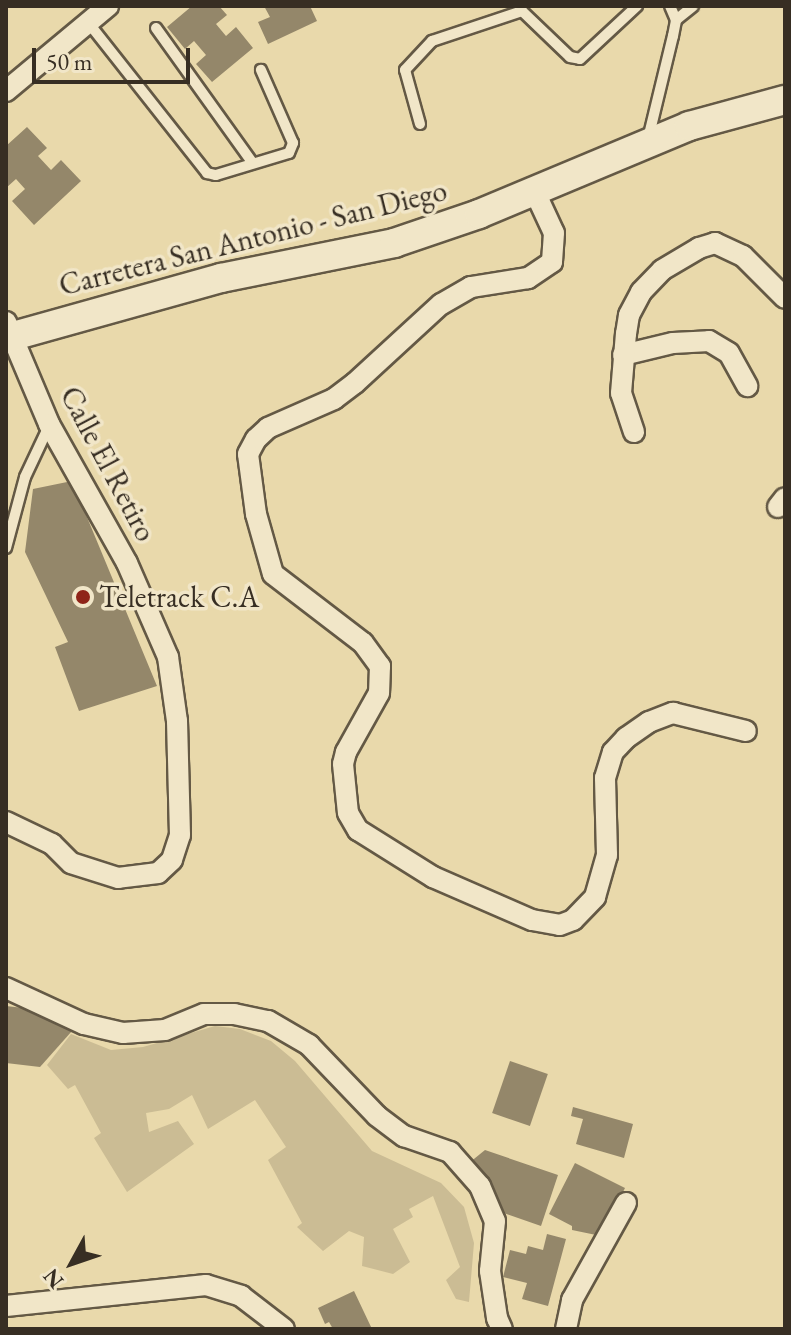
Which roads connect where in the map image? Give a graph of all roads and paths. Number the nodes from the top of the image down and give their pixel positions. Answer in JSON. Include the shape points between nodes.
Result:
{"nodes":[{"id":1,"x":108,"y":6,"type":"edge"},
{"id":2,"x":637,"y":6,"type":"edge"},
{"id":3,"x":670,"y":6,"type":"edge"},
{"id":4,"x":693,"y":6,"type":"edge"},
{"id":5,"x":676,"y":20,"type":"junction"},
{"id":6,"x":87,"y":21,"type":"junction"},
{"id":7,"x":156,"y":28,"type":"dead end"},
{"id":8,"x":261,"y":70,"type":"dead end"},
{"id":9,"x":6,"y":91,"type":"edge"},
{"id":10,"x":785,"y":100,"type":"edge"},
{"id":11,"x":420,"y":124,"type":"dead end"},
{"id":12,"x":647,"y":145,"type":"junction"},
{"id":13,"x":252,"y":162,"type":"junction"},
{"id":14,"x":534,"y":190,"type":"junction"},
{"id":15,"x":785,"y":298,"type":"edge"},
{"id":16,"x":9,"y":332,"type":"edge"},
{"id":17,"x":623,"y":355,"type":"junction"},
{"id":18,"x":747,"y":386,"type":"dead end"},
{"id":19,"x":49,"y":424,"type":"junction"},
{"id":20,"x":634,"y":432,"type":"dead end"},
{"id":21,"x":6,"y":548,"type":"edge"},
{"id":22,"x":746,"y":731,"type":"dead end"},
{"id":23,"x":6,"y":822,"type":"edge"},
{"id":24,"x":6,"y":988,"type":"edge"},
{"id":25,"x":626,"y":1203,"type":"dead end"},
{"id":26,"x":6,"y":1306,"type":"edge"},
{"id":27,"x":284,"y":1329,"type":"edge"},
{"id":28,"x":502,"y":1329,"type":"edge"},
{"id":29,"x":566,"y":1329,"type":"edge"}],
"edges":[{"from":1,"to":6,"type":"street"},
{"from":2,"to":11,"type":"lane","via":[[580,59],[570,57],[522,11],[432,41],[405,70]]},
{"from":3,"to":5,"type":"lane"},
{"from":4,"to":5,"type":"lane"},
{"from":5,"to":12,"type":"lane"},
{"from":6,"to":9,"type":"street"},
{"from":6,"to":13,"type":"lane","via":[[207,173],[216,175]]},
{"from":7,"to":13,"type":"lane"},
{"from":8,"to":13,"type":"lane","via":[[293,143],[289,153]]},
{"from":10,"to":12,"type":"street","name":"Carretera San Antonio - San Diego","via":[[689,126]]},
{"from":12,"to":14,"type":"street","name":"Carretera San Antonio - San Diego"},
{"from":14,"to":16,"type":"street","name":"Carretera San Antonio - San Diego","via":[[394,243],[221,278]]},
{"from":14,"to":22,"type":"street","via":[[554,233],[552,262],[528,278],[471,287],[441,304],[355,383],[334,399],[268,428],[248,454],[256,514],[273,574],[363,643],[380,666],[379,693],[343,764],[348,813],[358,830],[433,877],[532,920],[560,925],[573,920],[595,897],[607,855],[605,778],[613,752],[626,738],[673,713]]},
{"from":15,"to":17,"type":"street","via":[[743,256],[715,243],[699,248],[662,270],[641,292],[629,315]]},
{"from":16,"to":19,"type":"street","name":"Calle El Retiro"},
{"from":17,"to":18,"type":"street","via":[[709,341],[729,353]]},
{"from":17,"to":20,"type":"street","via":[[621,393]]},
{"from":19,"to":21,"type":"lane","via":[[25,477]]},
{"from":19,"to":23,"type":"street","name":"Calle El Retiro","via":[[127,563],[168,657],[177,721],[180,835],[172,860],[158,873],[118,878],[71,863],[52,844]]},
{"from":24,"to":28,"type":"street","via":[[84,1024],[123,1033],[165,1030],[204,1014],[234,1014],[268,1021],[309,1045],[377,1116],[404,1136],[450,1152],[480,1186],[495,1221],[490,1271]]},
{"from":25,"to":29,"type":"street","via":[[572,1300]]},
{"from":26,"to":27,"type":"street","via":[[206,1285],[241,1296]]}]}
